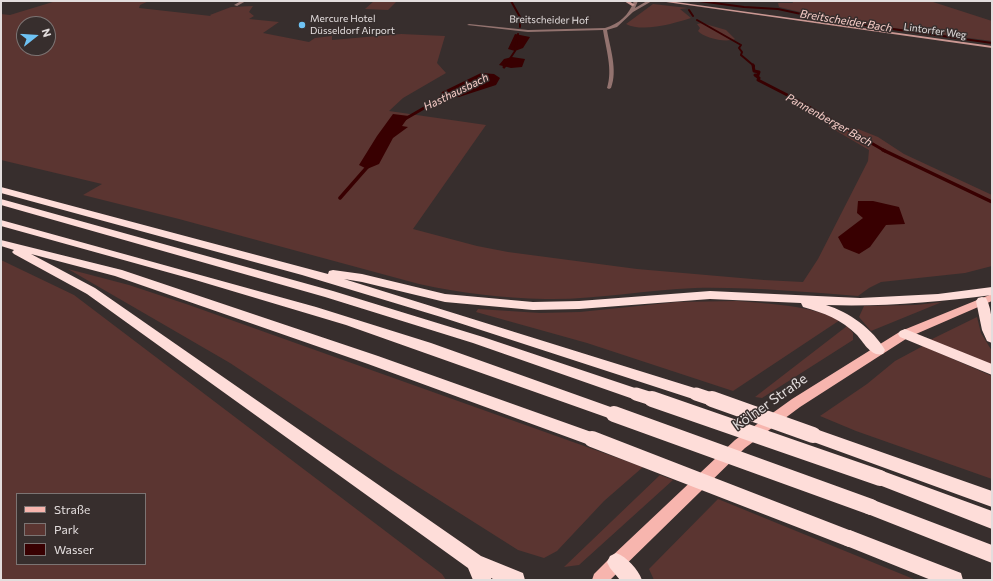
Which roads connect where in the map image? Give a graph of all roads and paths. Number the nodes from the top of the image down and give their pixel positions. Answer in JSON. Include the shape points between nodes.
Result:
{"nodes":[{"id":1,"x":244,"y":1,"type":"edge"},
{"id":2,"x":626,"y":1,"type":"edge"},
{"id":3,"x":636,"y":1,"type":"edge"},
{"id":4,"x":650,"y":1,"type":"edge"},
{"id":5,"x":661,"y":1,"type":"edge"},
{"id":6,"x":675,"y":1,"type":"edge"},
{"id":7,"x":679,"y":3,"type":"junction"},
{"id":8,"x":236,"y":5,"type":"dead end"},
{"id":9,"x":633,"y":5,"type":"junction"},
{"id":10,"x":632,"y":10,"type":"junction"},
{"id":11,"x":469,"y":24,"type":"dead end"},
{"id":12,"x":605,"y":29,"type":"junction"},
{"id":13,"x":992,"y":47,"type":"edge"},
{"id":14,"x":609,"y":88,"type":"dead end"},
{"id":15,"x":1,"y":190,"type":"edge"},
{"id":16,"x":1,"y":202,"type":"edge"},
{"id":17,"x":1,"y":222,"type":"edge"},
{"id":18,"x":1,"y":243,"type":"edge"},
{"id":19,"x":306,"y":272,"type":"junction"},
{"id":20,"x":992,"y":291,"type":"edge"},
{"id":21,"x":773,"y":297,"type":"junction"},
{"id":22,"x":987,"y":299,"type":"edge"},
{"id":23,"x":905,"y":334,"type":"junction"},
{"id":24,"x":992,"y":338,"type":"edge"},
{"id":25,"x":878,"y":350,"type":"junction"},
{"id":26,"x":992,"y":370,"type":"edge"},
{"id":27,"x":992,"y":499,"type":"edge"},
{"id":28,"x":992,"y":520,"type":"edge"},
{"id":29,"x":992,"y":554,"type":"edge"},
{"id":30,"x":475,"y":562,"type":"junction"},
{"id":31,"x":616,"y":562,"type":"junction"},
{"id":32,"x":482,"y":580,"type":"edge"},
{"id":33,"x":516,"y":580,"type":"edge"},
{"id":34,"x":600,"y":580,"type":"edge"},
{"id":35,"x":633,"y":580,"type":"edge"},
{"id":36,"x":954,"y":580,"type":"edge"}],
"edges":[{"from":1,"to":8,"type":"street"},
{"from":2,"to":9,"type":"main road"},
{"from":3,"to":9,"type":"street"},
{"from":4,"to":10,"type":"street","name":"Breitscheider Hof"},
{"from":5,"to":7,"type":"main road","name":"Lintorfer Weg"},
{"from":6,"to":7,"type":"main road"},
{"from":7,"to":13,"type":"main road","name":"Lintorfer Weg"},
{"from":9,"to":10,"type":"street"},
{"from":10,"to":12,"type":"street","name":"Breitscheider Hof","via":[[616,26]]},
{"from":11,"to":12,"type":"street","name":"Breitscheider Hof","via":[[528,31]]},
{"from":12,"to":14,"type":"street","name":"Breitscheider Hof","via":[[611,70]]},
{"from":15,"to":19,"type":"highway"},
{"from":16,"to":28,"type":"highway","bridge":true,"via":[[329,294],[478,340],[880,478]]},
{"from":17,"to":29,"type":"highway","bridge":true,"via":[[313,310],[464,360],[871,507]]},
{"from":18,"to":30,"type":"highway","via":[[91,292]]},
{"from":18,"to":36,"type":"highway","bridge":true,"via":[[118,273],[373,360],[592,439]]},
{"from":19,"to":21,"type":"highway","via":[[362,278],[445,298],[520,305],[579,305],[688,295],[733,294]]},
{"from":19,"to":27,"type":"highway","bridge":true,"via":[[696,394]]},
{"from":20,"to":21,"type":"highway","via":[[938,298],[860,302]]},
{"from":21,"to":25,"type":"highway","via":[[841,314],[860,328]]},
{"from":22,"to":23,"type":"main road","name":"Kölner Straße"},
{"from":22,"to":24,"type":"highway","via":[[988,330]]},
{"from":23,"to":25,"type":"main road","name":"Kölner Straße"},
{"from":23,"to":26,"type":"highway"},
{"from":25,"to":31,"type":"main road","name":"Kölner Straße","via":[[796,403],[740,444]]},
{"from":30,"to":32,"type":"highway"},
{"from":30,"to":33,"type":"highway"},
{"from":31,"to":34,"type":"main road","name":"Kölner Straße"},
{"from":31,"to":35,"type":"highway"}]}
